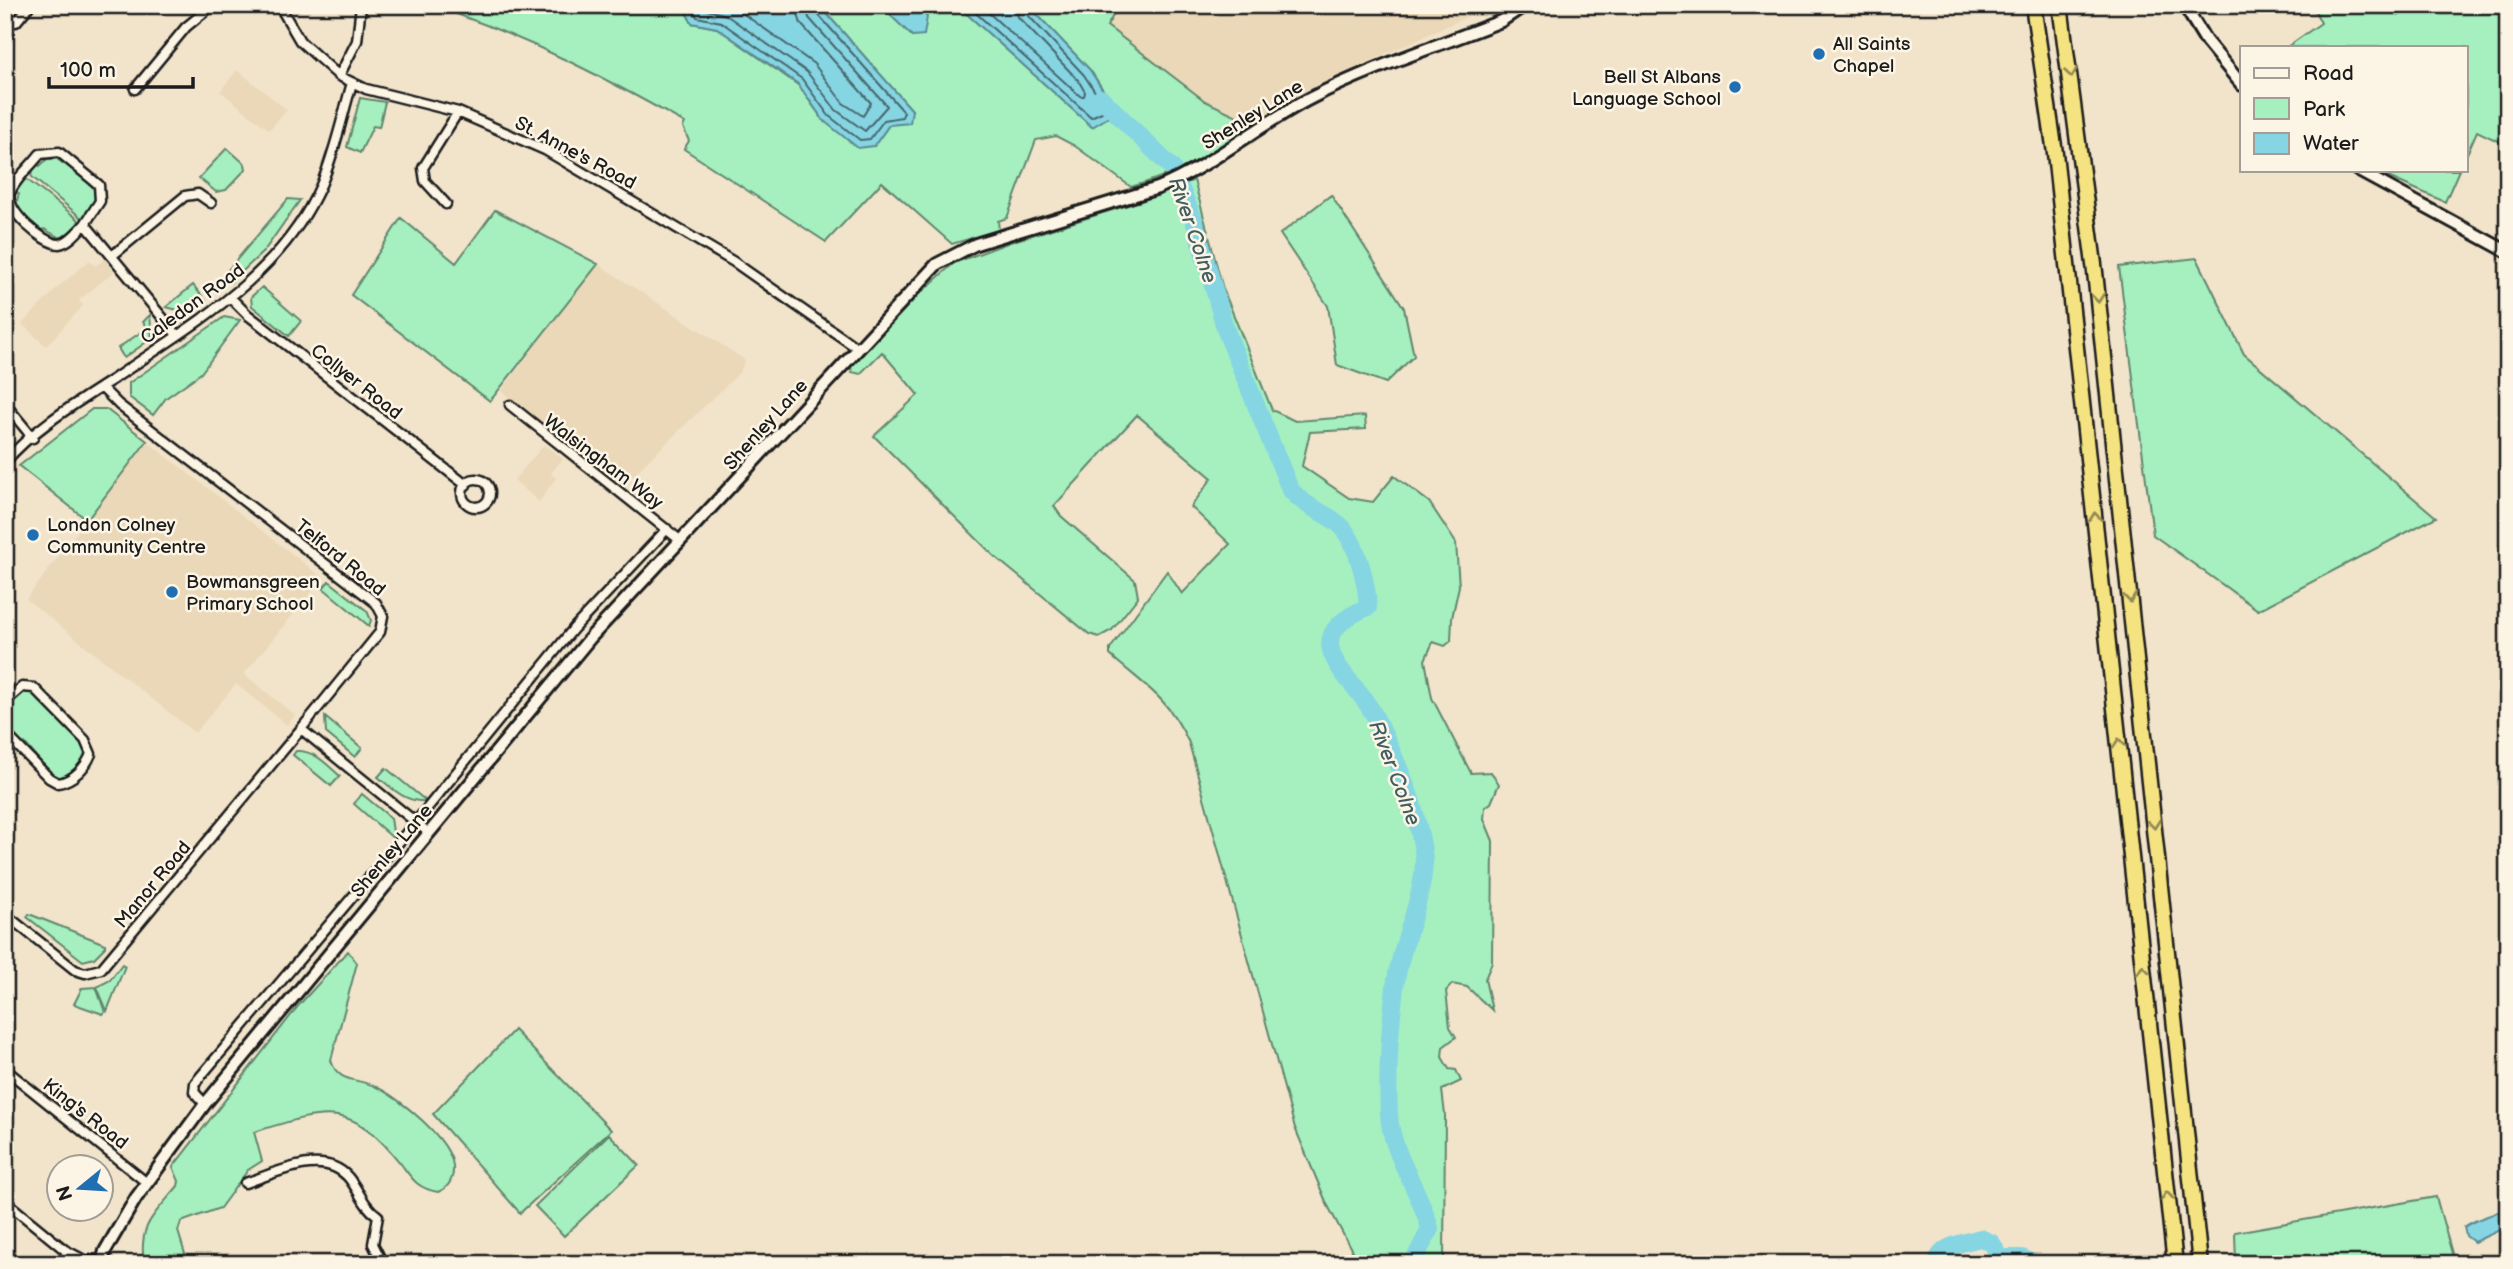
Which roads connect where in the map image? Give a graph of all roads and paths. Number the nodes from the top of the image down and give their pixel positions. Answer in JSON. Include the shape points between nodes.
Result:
{"nodes":[{"id":1,"x":30,"y":5,"type":"edge"},
{"id":2,"x":213,"y":5,"type":"edge"},
{"id":3,"x":279,"y":5,"type":"edge"},
{"id":4,"x":361,"y":5,"type":"edge"},
{"id":5,"x":1525,"y":5,"type":"edge"},
{"id":6,"x":2033,"y":5,"type":"edge"},
{"id":7,"x":2060,"y":5,"type":"edge"},
{"id":8,"x":2184,"y":5,"type":"edge"},
{"id":9,"x":5,"y":22,"type":"edge"},
{"id":10,"x":339,"y":76,"type":"junction"},
{"id":11,"x":352,"y":83,"type":"junction"},
{"id":12,"x":2240,"y":83,"type":"edge"},
{"id":13,"x":135,"y":89,"type":"dead end"},
{"id":14,"x":458,"y":112,"type":"junction"},
{"id":15,"x":2361,"y":172,"type":"edge"},
{"id":16,"x":211,"y":203,"type":"dead end"},
{"id":17,"x":446,"y":204,"type":"dead end"},
{"id":18,"x":85,"y":224,"type":"junction"},
{"id":19,"x":2508,"y":252,"type":"edge"},
{"id":20,"x":113,"y":255,"type":"junction"},
{"id":21,"x":231,"y":298,"type":"junction"},
{"id":22,"x":177,"y":335,"type":"junction"},
{"id":23,"x":858,"y":348,"type":"junction"},
{"id":24,"x":101,"y":387,"type":"junction"},
{"id":25,"x":5,"y":404,"type":"edge"},
{"id":26,"x":510,"y":405,"type":"dead end"},
{"id":27,"x":33,"y":438,"type":"junction"},
{"id":28,"x":5,"y":462,"type":"edge"},
{"id":29,"x":466,"y":485,"type":"dead end"},
{"id":30,"x":667,"y":529,"type":"junction"},
{"id":31,"x":681,"y":541,"type":"junction"},
{"id":32,"x":5,"y":702,"type":"edge"},
{"id":33,"x":301,"y":729,"type":"junction"},
{"id":34,"x":5,"y":733,"type":"edge"},
{"id":35,"x":415,"y":823,"type":"junction"},
{"id":36,"x":429,"y":833,"type":"junction"},
{"id":37,"x":5,"y":914,"type":"edge"},
{"id":38,"x":5,"y":1069,"type":"edge"},
{"id":39,"x":205,"y":1104,"type":"junction"},
{"id":40,"x":147,"y":1183,"type":"junction"},
{"id":41,"x":246,"y":1183,"type":"dead end"},
{"id":42,"x":5,"y":1201,"type":"edge"},
{"id":43,"x":65,"y":1250,"type":"junction"},
{"id":44,"x":85,"y":1263,"type":"edge"},
{"id":45,"x":103,"y":1263,"type":"edge"},
{"id":46,"x":68,"y":1264,"type":"edge"},
{"id":47,"x":383,"y":1264,"type":"edge"},
{"id":48,"x":2175,"y":1264,"type":"edge"},
{"id":49,"x":2200,"y":1264,"type":"edge"}],
"edges":[{"from":1,"to":9,"type":"street","via":[[16,22]]},
{"from":2,"to":13,"type":"street","via":[[186,27]]},
{"from":3,"to":10,"type":"street","name":"St. Anne's Road","via":[[300,41]]},
{"from":4,"to":10,"type":"street","via":[[355,49]]},
{"from":5,"to":23,"type":"main road","name":"Shenley Lane","via":[[1501,21],[1313,96],[1185,177],[948,256]]},
{"from":48,"to":6,"type":"highway","one_way":true,"via":[[2055,153]]},
{"from":7,"to":49,"type":"highway","one_way":true,"via":[[2095,272]]},
{"from":8,"to":12,"type":"main road"},
{"from":10,"to":11,"type":"street","name":"St. Anne's Road"},
{"from":11,"to":14,"type":"street","name":"St. Anne's Road"},
{"from":11,"to":21,"type":"street","name":"Caledon Road","via":[[330,163],[310,206],[275,256]]},
{"from":14,"to":17,"type":"street","via":[[446,137],[425,163],[424,177]]},
{"from":14,"to":23,"type":"street","name":"St. Anne's Road","via":[[591,174],[734,262]]},
{"from":15,"to":19,"type":"main road"},
{"from":16,"to":20,"type":"street","via":[[198,194],[185,196]]},
{"from":18,"to":18,"type":"street","via":[[69,240],[57,244],[11,210],[12,189],[40,155],[59,152],[99,185],[100,201]]},
{"from":18,"to":20,"type":"street"},
{"from":20,"to":22,"type":"street"},
{"from":21,"to":22,"type":"street","name":"Caledon Road"},
{"from":21,"to":29,"type":"street","name":"Collyer Road"},
{"from":22,"to":24,"type":"street","name":"Caledon Road"},
{"from":23,"to":31,"type":"main road","name":"Shenley Lane"},
{"from":24,"to":27,"type":"street","name":"Caledon Road"},
{"from":24,"to":33,"type":"street","name":"Telford Road","via":[[381,610],[380,632]]},
{"from":25,"to":27,"type":"street"},
{"from":26,"to":30,"type":"street","name":"Walsingham Way"},
{"from":27,"to":28,"type":"street","name":"Caledon Road"},
{"from":30,"to":31,"type":"street","name":"Walsingham Way"},
{"from":30,"to":35,"type":"street","name":"Shenley Lane","via":[[574,628]]},
{"from":31,"to":36,"type":"main road","name":"Shenley Lane","via":[[591,637]]},
{"from":32,"to":34,"type":"street","via":[[22,687],[34,688],[85,740],[91,754],[73,777],[58,783]]},
{"from":33,"to":35,"type":"street"},
{"from":33,"to":37,"type":"street","name":"Manor Road","via":[[101,969],[75,970]]},
{"from":35,"to":36,"type":"street"},
{"from":35,"to":39,"type":"street","name":"Shenley Lane","via":[[195,1083],[194,1093]]},
{"from":36,"to":39,"type":"main road","name":"Shenley Lane"},
{"from":38,"to":40,"type":"street","name":"King's Road"},
{"from":39,"to":40,"type":"main road","name":"Shenley Lane"},
{"from":40,"to":45,"type":"main road","name":"Shenley Lane","via":[[121,1222]]},
{"from":41,"to":47,"type":"street","via":[[319,1163],[340,1169],[378,1216],[373,1244]]},
{"from":42,"to":43,"type":"street"},
{"from":43,"to":44,"type":"street"},
{"from":43,"to":46,"type":"street"},
{"from":44,"to":45,"type":"main road"}]}
